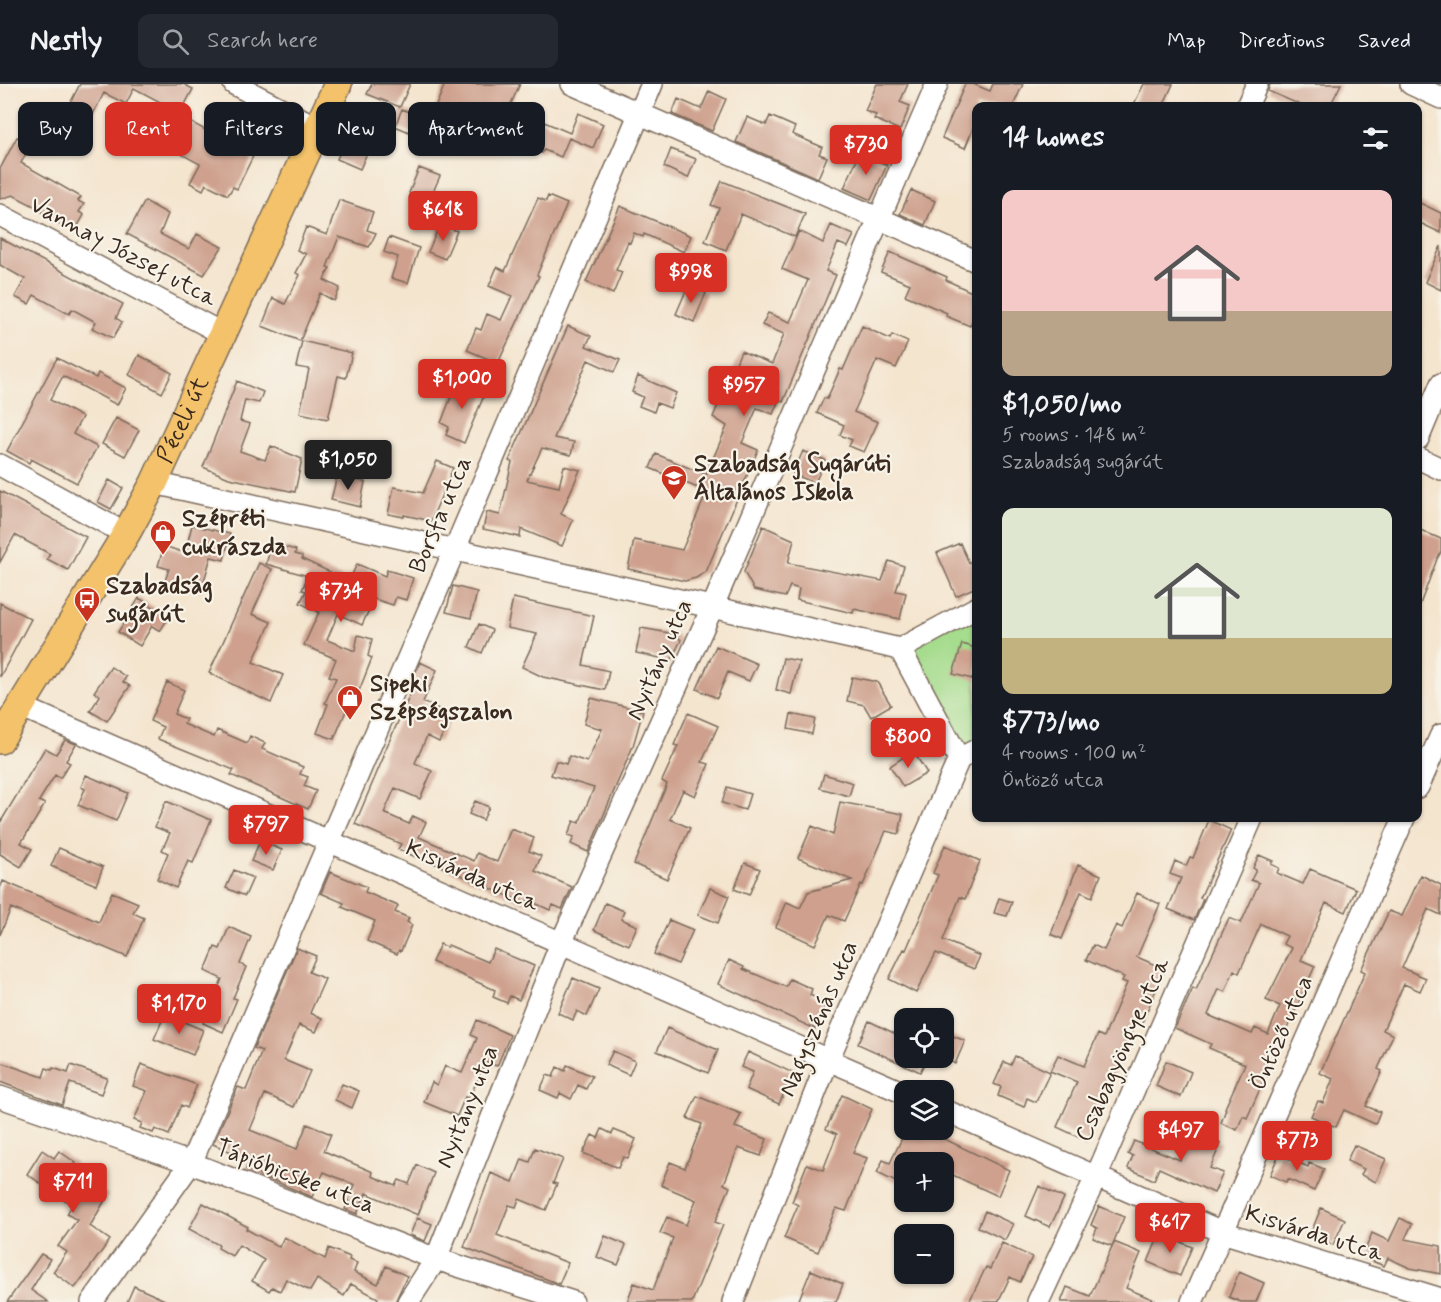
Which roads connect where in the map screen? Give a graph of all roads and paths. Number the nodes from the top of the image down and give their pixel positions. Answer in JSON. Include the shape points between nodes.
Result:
{"nodes":[{"id":1,"x":234,"y":84,"type":"edge"},
{"id":2,"x":338,"y":84,"type":"edge"},
{"id":3,"x":572,"y":84,"type":"edge"},
{"id":4,"x":652,"y":84,"type":"edge"},
{"id":5,"x":937,"y":84,"type":"edge"},
{"id":6,"x":1257,"y":84,"type":"edge"},
{"id":7,"x":1411,"y":84,"type":"edge"},
{"id":8,"x":1441,"y":98,"type":"edge"},
{"id":9,"x":330,"y":102,"type":"edge"},
{"id":10,"x":1249,"y":102,"type":"edge"},
{"id":11,"x":639,"y":114,"type":"junction"},
{"id":12,"x":316,"y":127,"type":"edge"},
{"id":13,"x":316,"y":132,"type":"edge"},
{"id":14,"x":0,"y":215,"type":"edge"},
{"id":15,"x":879,"y":219,"type":"junction"},
{"id":16,"x":972,"y":259,"type":"edge"},
{"id":17,"x":223,"y":334,"type":"junction"},
{"id":18,"x":1441,"y":384,"type":"edge"},
{"id":19,"x":1422,"y":429,"type":"edge"},
{"id":20,"x":1422,"y":460,"type":"edge"},
{"id":21,"x":0,"y":465,"type":"edge"},
{"id":22,"x":1441,"y":469,"type":"edge"},
{"id":23,"x":154,"y":483,"type":"junction"},
{"id":24,"x":126,"y":534,"type":"junction"},
{"id":25,"x":454,"y":551,"type":"junction"},
{"id":26,"x":712,"y":608,"type":"junction"},
{"id":27,"x":972,"y":610,"type":"edge"},
{"id":28,"x":900,"y":649,"type":"junction"},
{"id":29,"x":7,"y":722,"type":"edge"},
{"id":30,"x":1441,"y":735,"type":"edge"},
{"id":31,"x":968,"y":754,"type":"edge"},
{"id":32,"x":1429,"y":762,"type":"edge"},
{"id":33,"x":1422,"y":778,"type":"edge"},
{"id":34,"x":1250,"y":822,"type":"edge"},
{"id":35,"x":1402,"y":822,"type":"edge"},
{"id":36,"x":328,"y":841,"type":"junction"},
{"id":37,"x":561,"y":943,"type":"junction"},
{"id":38,"x":828,"y":1059,"type":"junction"},
{"id":39,"x":894,"y":1089,"type":"edge"},
{"id":40,"x":0,"y":1096,"type":"edge"},
{"id":41,"x":954,"y":1114,"type":"edge"},
{"id":42,"x":190,"y":1163,"type":"junction"},
{"id":43,"x":1096,"y":1177,"type":"junction"},
{"id":44,"x":1222,"y":1232,"type":"junction"},
{"id":45,"x":436,"y":1259,"type":"junction"},
{"id":46,"x":1441,"y":1299,"type":"edge"},
{"id":47,"x":92,"y":1302,"type":"edge"},
{"id":48,"x":408,"y":1302,"type":"edge"},
{"id":49,"x":573,"y":1302,"type":"edge"},
{"id":50,"x":733,"y":1302,"type":"edge"},
{"id":51,"x":1038,"y":1302,"type":"edge"},
{"id":52,"x":1192,"y":1302,"type":"edge"}],
"edges":[{"from":1,"to":12,"type":"street"},
{"from":2,"to":9,"type":"main road","name":"Péceli út"},
{"from":3,"to":11,"type":"street"},
{"from":4,"to":11,"type":"street","name":"Borsfa utca"},
{"from":5,"to":15,"type":"street","name":"Nyitány utca"},
{"from":6,"to":10,"type":"street"},
{"from":7,"to":8,"type":"street"},
{"from":11,"to":15,"type":"street"},
{"from":11,"to":25,"type":"street","name":"Borsfa utca"},
{"from":13,"to":17,"type":"main road","name":"Péceli út"},
{"from":14,"to":17,"type":"street","name":"Vannay József utca"},
{"from":15,"to":16,"type":"street"},
{"from":15,"to":26,"type":"street","name":"Nyitány utca"},
{"from":17,"to":23,"type":"main road","name":"Péceli út"},
{"from":18,"to":19,"type":"street"},
{"from":20,"to":22,"type":"street"},
{"from":21,"to":24,"type":"street"},
{"from":23,"to":24,"type":"main road","name":"Péceli út"},
{"from":23,"to":25,"type":"street"},
{"from":24,"to":29,"type":"main road","name":"Péceli út"},
{"from":25,"to":26,"type":"street"},
{"from":25,"to":36,"type":"street","name":"Borsfa utca"},
{"from":26,"to":28,"type":"street"},
{"from":26,"to":37,"type":"street","name":"Nyitány utca"},
{"from":27,"to":28,"type":"street"},
{"from":28,"to":31,"type":"street"},
{"from":29,"to":36,"type":"street","name":"Kisvárda utca"},
{"from":30,"to":32,"type":"street"},
{"from":31,"to":38,"type":"street","name":"Nagyszénás utca"},
{"from":32,"to":33,"type":"street"},
{"from":34,"to":43,"type":"street","name":"Csabagyöngye utca"},
{"from":35,"to":44,"type":"street","name":"Öntöző utca"},
{"from":36,"to":37,"type":"street","name":"Kisvárda utca"},
{"from":36,"to":42,"type":"street","name":"Borsfa utca"},
{"from":37,"to":38,"type":"street","name":"Kisvárda utca"},
{"from":37,"to":45,"type":"street","name":"Nyitány utca"},
{"from":38,"to":39,"type":"street","name":"Kisvárda utca"},
{"from":38,"to":50,"type":"street","name":"Nagyszénás utca"},
{"from":40,"to":42,"type":"street","name":"Tápióbicske utca"},
{"from":41,"to":43,"type":"street","name":"Kisvárda utca"},
{"from":42,"to":45,"type":"street","name":"Tápióbicske utca"},
{"from":42,"to":47,"type":"street","name":"Borsfa utca"},
{"from":43,"to":44,"type":"street","name":"Kisvárda utca"},
{"from":43,"to":51,"type":"street","name":"Csabagyöngye utca"},
{"from":44,"to":46,"type":"street","name":"Kisvárda utca"},
{"from":44,"to":52,"type":"street","name":"Öntöző utca"},
{"from":45,"to":48,"type":"street","name":"Nyitány utca"},
{"from":45,"to":49,"type":"street","name":"Tápióbicske utca"}]}
